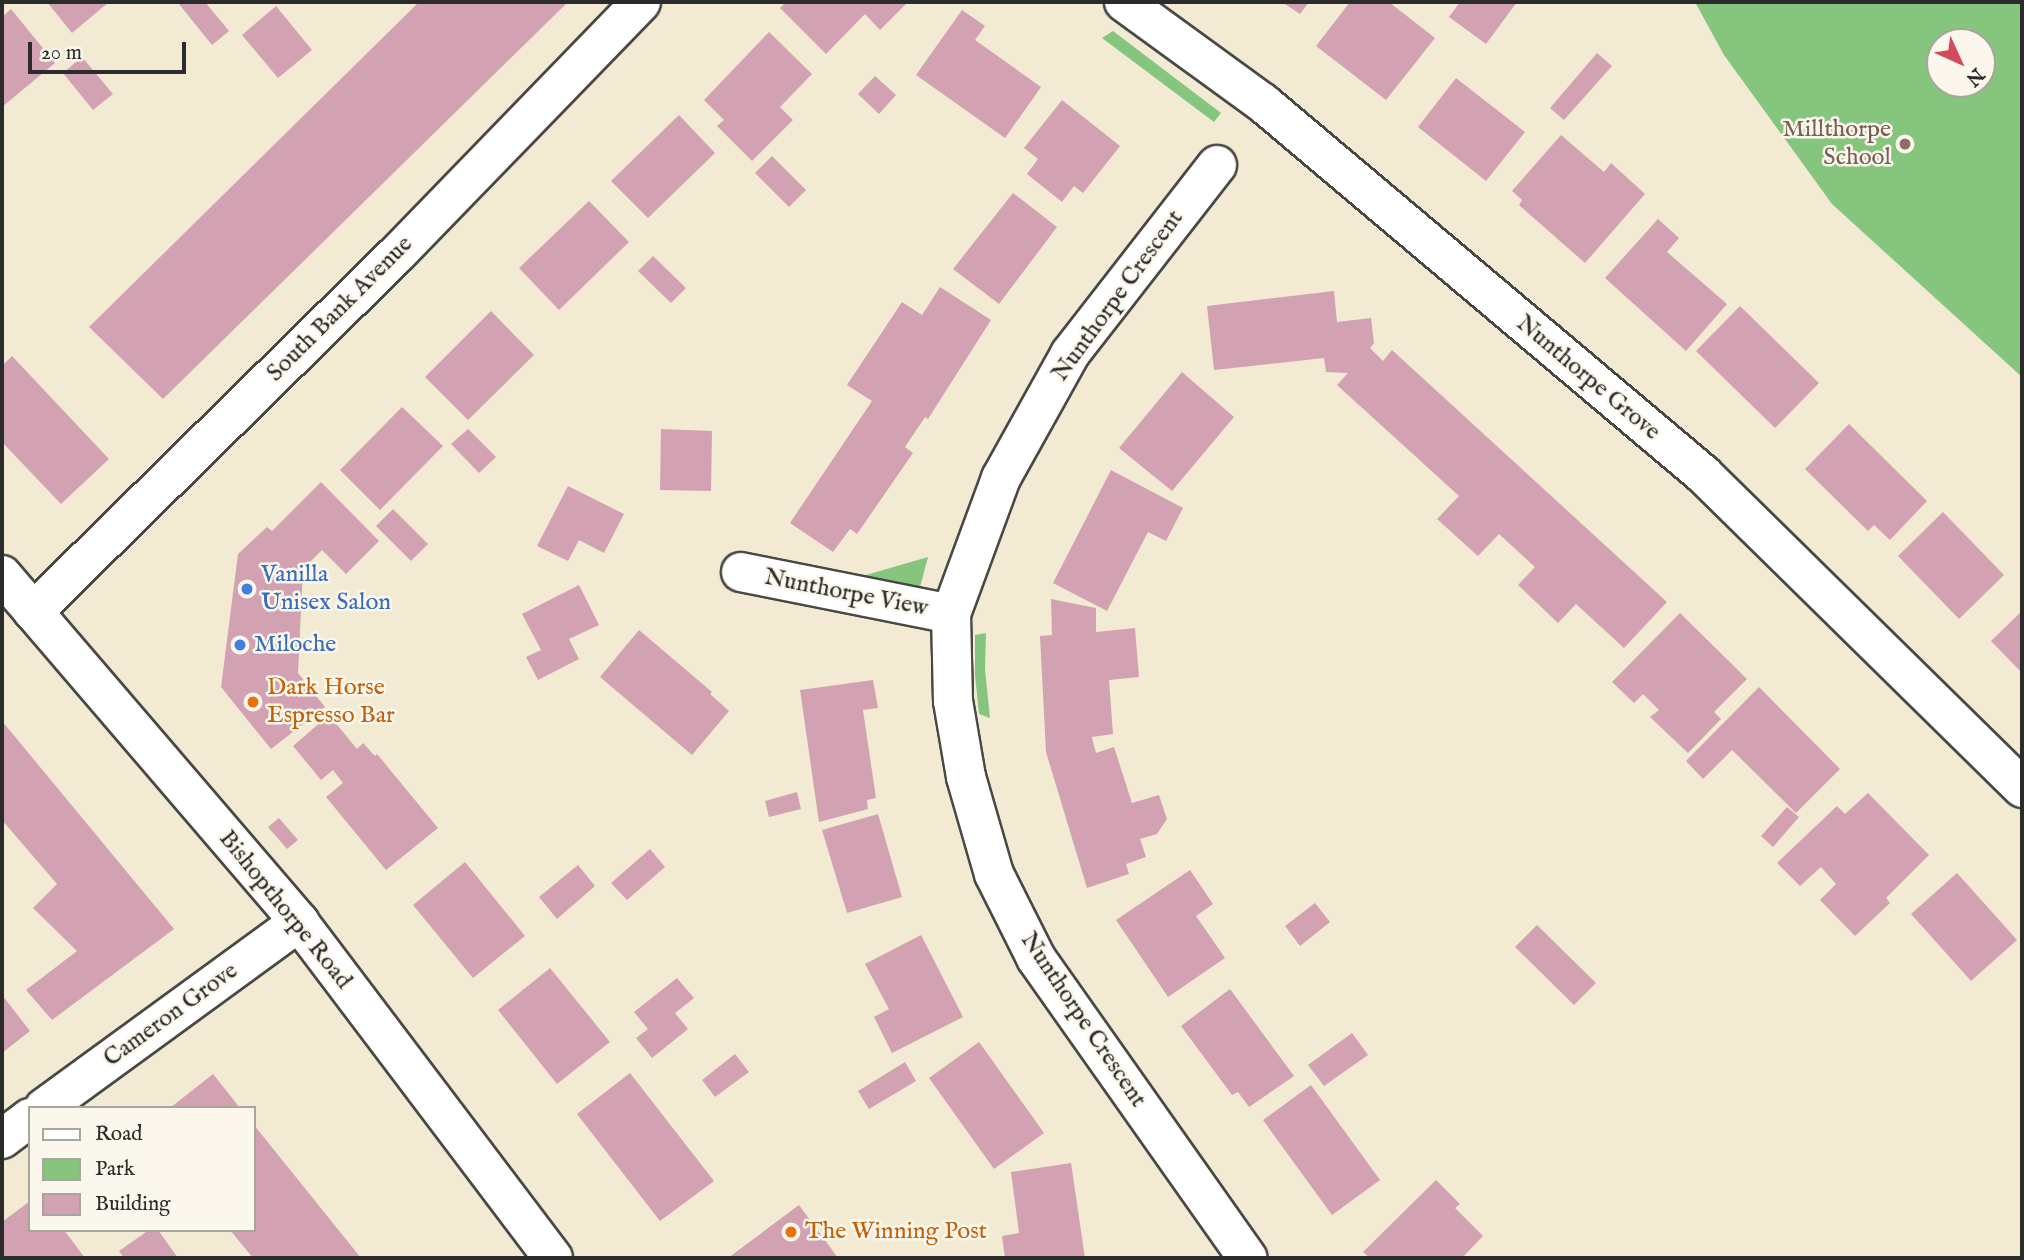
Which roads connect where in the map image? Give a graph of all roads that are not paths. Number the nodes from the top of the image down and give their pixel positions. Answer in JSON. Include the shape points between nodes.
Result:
{"nodes":[{"id":1,"x":641,"y":2,"type":"edge"},
{"id":2,"x":1124,"y":2,"type":"edge"},
{"id":3,"x":1217,"y":165,"type":"dead end"},
{"id":4,"x":741,"y":572,"type":"dead end"},
{"id":5,"x":13,"y":592,"type":"edge"},
{"id":6,"x":951,"y":614,"type":"junction"},
{"id":7,"x":2022,"y":788,"type":"edge"},
{"id":8,"x":299,"y":922,"type":"junction"},
{"id":9,"x":47,"y":1106,"type":"edge"},
{"id":10,"x":28,"y":1120,"type":"edge"},
{"id":11,"x":2,"y":1139,"type":"edge"},
{"id":12,"x":1244,"y":1257,"type":"edge"},
{"id":13,"x":553,"y":1258,"type":"edge"}],
"edges":[{"from":1,"to":5,"type":"street","name":"South Bank Avenue","via":[[398,253]]},
{"from":2,"to":7,"type":"street","name":"Nunthorpe Grove","via":[[1262,103],[1703,474]]},
{"from":3,"to":6,"type":"street","name":"Nunthorpe Crescent","via":[[1070,354],[1001,478]]},
{"from":4,"to":6,"type":"street","name":"Nunthorpe View"},
{"from":5,"to":8,"type":"street","name":"Bishopthorpe Road"},
{"from":6,"to":12,"type":"street","name":"Nunthorpe Crescent","via":[[953,701],[966,777],[995,874],[1036,958]]},
{"from":8,"to":9,"type":"street","name":"Cameron Grove"},
{"from":8,"to":13,"type":"street","name":"Bishopthorpe Road"},
{"from":10,"to":11,"type":"street"}]}
